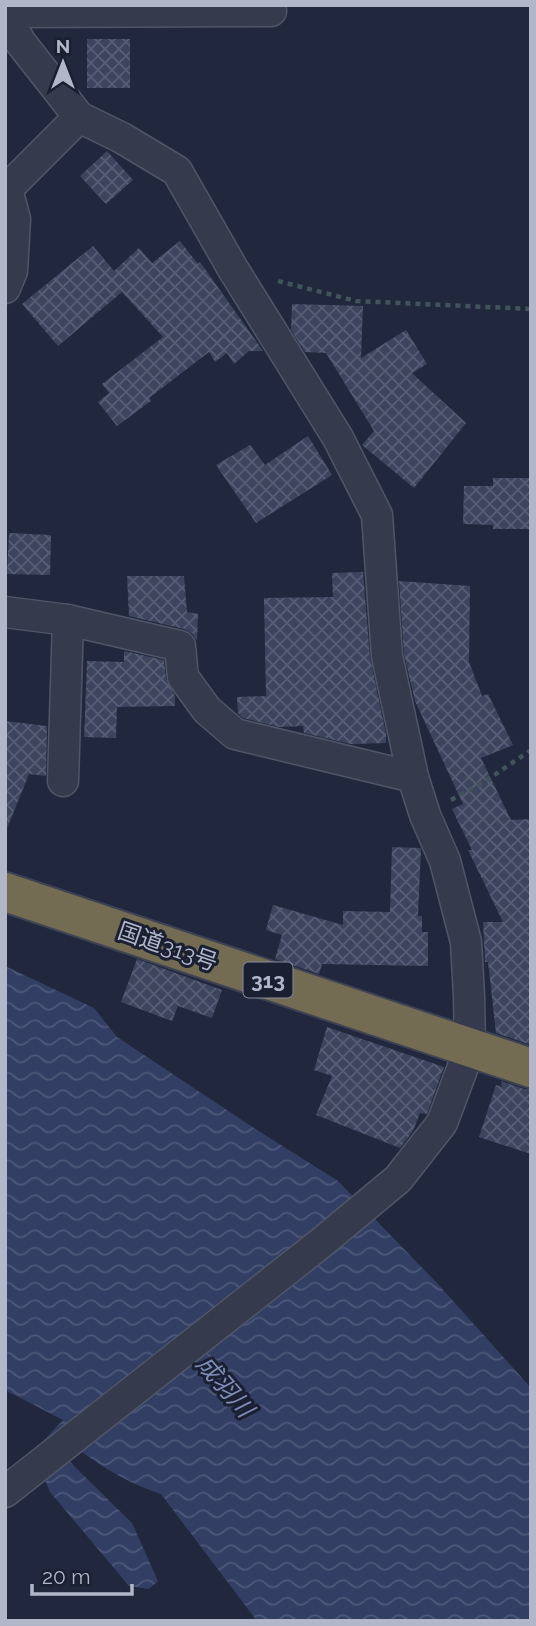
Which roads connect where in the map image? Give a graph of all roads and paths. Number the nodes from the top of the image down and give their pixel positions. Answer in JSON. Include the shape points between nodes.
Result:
{"nodes":[{"id":1,"x":271,"y":10,"type":"dead end"},
{"id":2,"x":5,"y":14,"type":"edge"},
{"id":3,"x":79,"y":117,"type":"junction"},
{"id":4,"x":233,"y":270,"type":"junction"},
{"id":5,"x":5,"y":288,"type":"edge"},
{"id":6,"x":531,"y":309,"type":"edge"},
{"id":7,"x":5,"y":612,"type":"edge"},
{"id":8,"x":68,"y":620,"type":"junction"},
{"id":9,"x":531,"y":750,"type":"edge"},
{"id":10,"x":413,"y":777,"type":"junction"},
{"id":11,"x":63,"y":781,"type":"dead end"},
{"id":12,"x":425,"y":815,"type":"junction"},
{"id":13,"x":5,"y":892,"type":"edge"},
{"id":14,"x":470,"y":1048,"type":"junction"},
{"id":15,"x":531,"y":1068,"type":"edge"},
{"id":16,"x":5,"y":1492,"type":"edge"}],
"edges":[{"from":1,"to":2,"type":"street"},
{"from":2,"to":3,"type":"street","via":[[21,43]]},
{"from":3,"to":4,"type":"street","via":[[177,171]]},
{"from":3,"to":5,"type":"street","via":[[7,190],[15,219],[12,271]]},
{"from":4,"to":6,"type":"path","via":[[356,301]]},
{"from":4,"to":10,"type":"street","via":[[338,438],[377,514],[387,656]]},
{"from":7,"to":8,"type":"street"},
{"from":8,"to":10,"type":"street","via":[[180,646],[183,677],[207,710],[235,734]]},
{"from":8,"to":11,"type":"street"},
{"from":9,"to":12,"type":"path"},
{"from":10,"to":12,"type":"street"},
{"from":12,"to":14,"type":"street","via":[[445,861],[466,942]]},
{"from":13,"to":14,"type":"highway","name":"国道313号","number":"313"},
{"from":14,"to":15,"type":"highway","name":"国道313号","number":"313"},
{"from":14,"to":16,"type":"street","via":[[442,1124],[397,1179]]}]}
